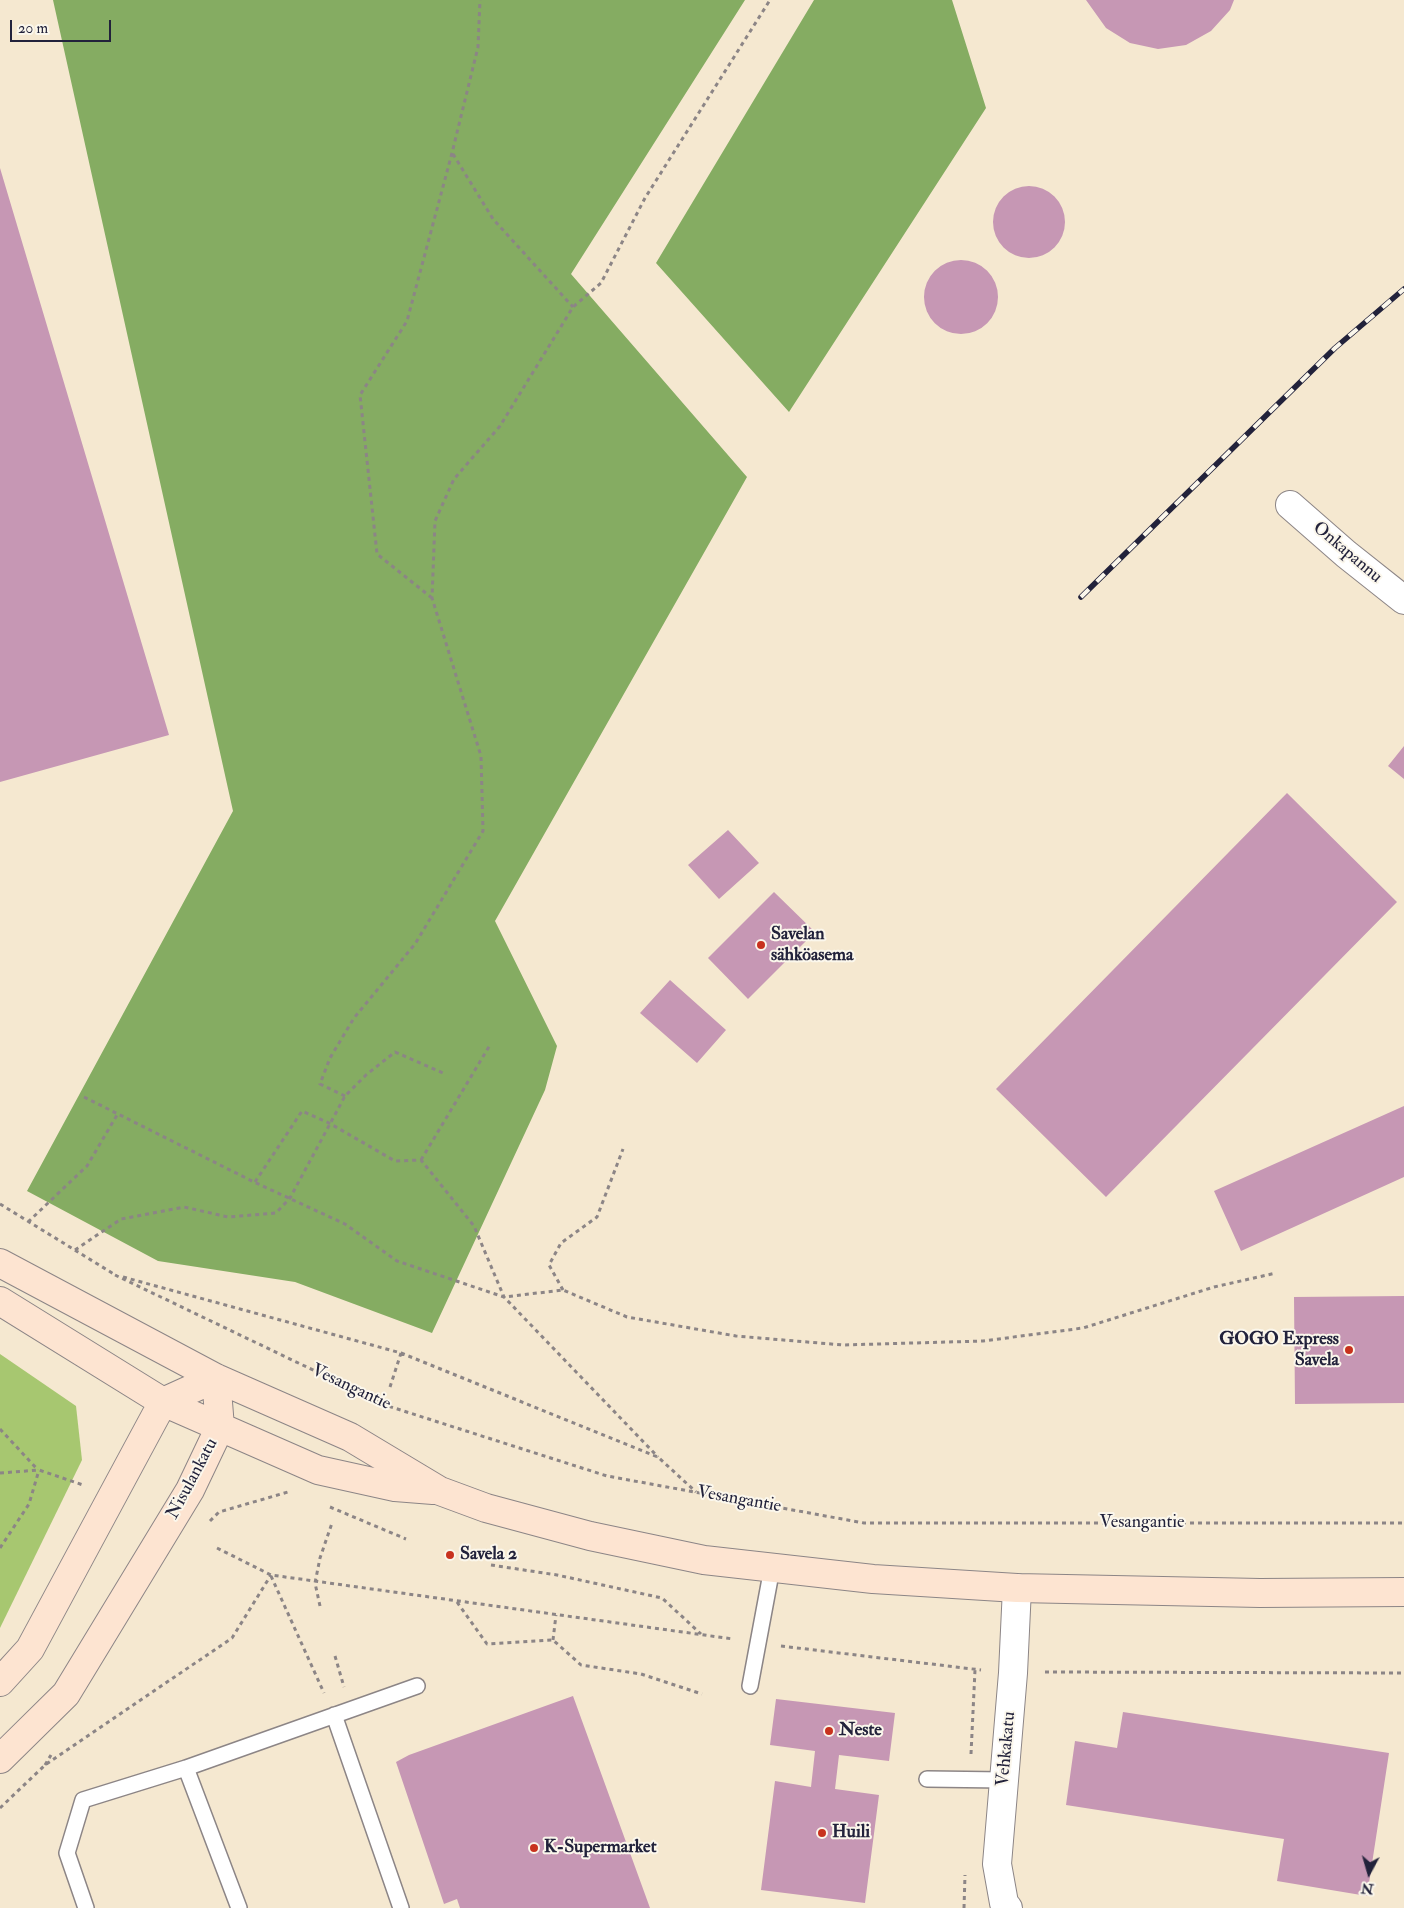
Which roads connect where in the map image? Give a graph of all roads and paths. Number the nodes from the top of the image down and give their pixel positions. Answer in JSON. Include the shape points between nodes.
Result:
{"nodes":[{"id":1,"x":480,"y":0,"type":"edge"},
{"id":2,"x":770,"y":0,"type":"edge"},
{"id":3,"x":452,"y":153,"type":"junction"},
{"id":4,"x":573,"y":307,"type":"junction"},
{"id":5,"x":1290,"y":505,"type":"dead end"},
{"id":6,"x":432,"y":598,"type":"junction"},
{"id":7,"x":1404,"y":600,"type":"edge"},
{"id":8,"x":490,"y":1045,"type":"dead end"},
{"id":9,"x":443,"y":1073,"type":"dead end"},
{"id":10,"x":345,"y":1096,"type":"junction"},
{"id":11,"x":84,"y":1097,"type":"dead end"},
{"id":12,"x":117,"y":1115,"type":"junction"},
{"id":13,"x":329,"y":1123,"type":"junction"},
{"id":14,"x":623,"y":1149,"type":"dead end"},
{"id":15,"x":421,"y":1160,"type":"junction"},
{"id":16,"x":254,"y":1182,"type":"junction"},
{"id":17,"x":290,"y":1198,"type":"junction"},
{"id":18,"x":0,"y":1204,"type":"edge"},
{"id":19,"x":28,"y":1222,"type":"junction"},
{"id":20,"x":75,"y":1250,"type":"junction"},
{"id":21,"x":0,"y":1263,"type":"edge"},
{"id":22,"x":1276,"y":1273,"type":"dead end"},
{"id":23,"x":115,"y":1275,"type":"junction"},
{"id":24,"x":563,"y":1290,"type":"junction"},
{"id":25,"x":504,"y":1297,"type":"junction"},
{"id":26,"x":0,"y":1301,"type":"edge"},
{"id":27,"x":401,"y":1353,"type":"junction"},
{"id":28,"x":216,"y":1378,"type":"junction"},
{"id":29,"x":390,"y":1388,"type":"dead end"},
{"id":30,"x":163,"y":1402,"type":"junction"},
{"id":31,"x":220,"y":1427,"type":"junction"},
{"id":32,"x":0,"y":1429,"type":"edge"},
{"id":33,"x":658,"y":1458,"type":"junction"},
{"id":34,"x":38,"y":1470,"type":"junction"},
{"id":35,"x":0,"y":1474,"type":"edge"},
{"id":36,"x":92,"y":1488,"type":"dead end"},
{"id":37,"x":293,"y":1491,"type":"dead end"},
{"id":38,"x":440,"y":1491,"type":"junction"},
{"id":39,"x":696,"y":1492,"type":"junction"},
{"id":40,"x":327,"y":1506,"type":"dead end"},
{"id":41,"x":332,"y":1523,"type":"dead end"},
{"id":42,"x":1404,"y":1523,"type":"edge"},
{"id":43,"x":206,"y":1526,"type":"dead end"},
{"id":44,"x":406,"y":1539,"type":"dead end"},
{"id":45,"x":0,"y":1548,"type":"edge"},
{"id":46,"x":217,"y":1548,"type":"dead end"},
{"id":47,"x":491,"y":1565,"type":"dead end"},
{"id":48,"x":772,"y":1568,"type":"junction"},
{"id":49,"x":271,"y":1575,"type":"junction"},
{"id":50,"x":315,"y":1583,"type":"junction"},
{"id":51,"x":1017,"y":1588,"type":"junction"},
{"id":52,"x":1404,"y":1592,"type":"edge"},
{"id":53,"x":457,"y":1602,"type":"junction"},
{"id":54,"x":320,"y":1606,"type":"dead end"},
{"id":55,"x":556,"y":1615,"type":"junction"},
{"id":56,"x":701,"y":1635,"type":"junction"},
{"id":57,"x":553,"y":1640,"type":"junction"},
{"id":58,"x":758,"y":1643,"type":"junction"},
{"id":59,"x":334,"y":1656,"type":"dead end"},
{"id":60,"x":1013,"y":1673,"type":"junction"},
{"id":61,"x":1404,"y":1673,"type":"edge"},
{"id":62,"x":0,"y":1682,"type":"edge"},
{"id":63,"x":417,"y":1686,"type":"dead end"},
{"id":64,"x":750,"y":1686,"type":"dead end"},
{"id":65,"x":702,"y":1694,"type":"dead end"},
{"id":66,"x":350,"y":1709,"type":"junction"},
{"id":67,"x":334,"y":1715,"type":"junction"},
{"id":68,"x":55,"y":1749,"type":"dead end"},
{"id":69,"x":0,"y":1759,"type":"edge"},
{"id":70,"x":45,"y":1765,"type":"junction"},
{"id":71,"x":186,"y":1768,"type":"junction"},
{"id":72,"x":927,"y":1779,"type":"dead end"},
{"id":73,"x":1004,"y":1780,"type":"junction"},
{"id":74,"x":0,"y":1808,"type":"edge"},
{"id":75,"x":1000,"y":1906,"type":"edge"},
{"id":76,"x":86,"y":1908,"type":"edge"},
{"id":77,"x":239,"y":1908,"type":"edge"},
{"id":78,"x":401,"y":1908,"type":"edge"}],
"edges":[{"from":1,"to":3,"type":"path","via":[[478,46]]},
{"from":2,"to":4,"type":"path","via":[[645,198],[600,283]]},
{"from":3,"to":4,"type":"path","via":[[493,219]]},
{"from":3,"to":6,"type":"path","via":[[407,321],[360,396],[377,554]]},
{"from":4,"to":6,"type":"path","via":[[500,426],[454,479],[435,521]]},
{"from":5,"to":7,"type":"street","name":"Onkapannu"},
{"from":6,"to":10,"type":"path","via":[[481,756],[483,831],[415,944],[354,1018],[330,1058],[320,1084]]},
{"from":8,"to":15,"type":"path"},
{"from":9,"to":10,"type":"path","via":[[395,1052]]},
{"from":10,"to":13,"type":"path"},
{"from":11,"to":12,"type":"path"},
{"from":12,"to":16,"type":"path"},
{"from":12,"to":19,"type":"path","via":[[87,1166]]},
{"from":13,"to":15,"type":"path","via":[[395,1161]]},
{"from":13,"to":16,"type":"path","via":[[302,1110]]},
{"from":13,"to":17,"type":"path"},
{"from":14,"to":24,"type":"path","via":[[597,1217],[561,1243],[549,1265]]},
{"from":15,"to":25,"type":"path","via":[[474,1226]]},
{"from":16,"to":17,"type":"path"},
{"from":17,"to":20,"type":"path","via":[[276,1213],[228,1217],[184,1207],[121,1219]]},
{"from":17,"to":25,"type":"path","via":[[345,1224],[397,1261]]},
{"from":18,"to":19,"type":"path"},
{"from":19,"to":20,"type":"path"},
{"from":20,"to":23,"type":"path"},
{"from":21,"to":28,"type":"main road"},
{"from":22,"to":24,"type":"path","via":[[1214,1287],[1083,1328],[983,1341],[843,1345],[736,1336],[628,1317]]},
{"from":23,"to":27,"type":"path"},
{"from":23,"to":39,"type":"path","name":"Vesangantie","via":[[388,1406],[607,1476]]},
{"from":24,"to":25,"type":"path"},
{"from":25,"to":33,"type":"path"},
{"from":26,"to":30,"type":"main road"},
{"from":27,"to":29,"type":"path"},
{"from":27,"to":33,"type":"path"},
{"from":28,"to":30,"type":"main road"},
{"from":28,"to":31,"type":"main road","name":"Nisulankatu"},
{"from":28,"to":38,"type":"main road","via":[[350,1437]]},
{"from":30,"to":31,"type":"main road"},
{"from":30,"to":62,"type":"main road","via":[[30,1649]]},
{"from":31,"to":38,"type":"main road","via":[[318,1470],[396,1488]]},
{"from":31,"to":69,"type":"main road","name":"Nisulankatu","via":[[190,1490],[66,1694]]},
{"from":32,"to":34,"type":"path"},
{"from":33,"to":39,"type":"path"},
{"from":34,"to":35,"type":"path"},
{"from":34,"to":36,"type":"path"},
{"from":34,"to":45,"type":"path","via":[[30,1504]]},
{"from":37,"to":43,"type":"path","via":[[219,1512]]},
{"from":38,"to":48,"type":"main road","via":[[486,1508],[590,1536],[704,1560]]},
{"from":39,"to":42,"type":"path","name":"Vesangantie","via":[[864,1523]]},
{"from":40,"to":44,"type":"path"},
{"from":41,"to":50,"type":"path"},
{"from":46,"to":49,"type":"path"},
{"from":47,"to":56,"type":"path","via":[[558,1574],[662,1598]]},
{"from":48,"to":51,"type":"main road","via":[[873,1579]]},
{"from":48,"to":58,"type":"lane"},
{"from":49,"to":50,"type":"path"},
{"from":49,"to":67,"type":"path"},
{"from":49,"to":70,"type":"path","via":[[232,1638]]},
{"from":50,"to":53,"type":"path"},
{"from":50,"to":54,"type":"path"},
{"from":51,"to":52,"type":"main road"},
{"from":51,"to":60,"type":"street","name":"Vehkakatu"},
{"from":53,"to":55,"type":"path"},
{"from":53,"to":57,"type":"path","via":[[487,1644]]},
{"from":55,"to":56,"type":"path"},
{"from":55,"to":57,"type":"path"},
{"from":56,"to":58,"type":"path"},
{"from":57,"to":65,"type":"path","via":[[581,1665],[641,1674]]},
{"from":58,"to":60,"type":"path"},
{"from":58,"to":64,"type":"lane"},
{"from":59,"to":66,"type":"path"},
{"from":60,"to":61,"type":"path"},
{"from":60,"to":73,"type":"street","name":"Vehkakatu"},
{"from":63,"to":66,"type":"lane"},
{"from":66,"to":67,"type":"lane"},
{"from":67,"to":71,"type":"lane"},
{"from":67,"to":78,"type":"lane"},
{"from":68,"to":70,"type":"path"},
{"from":70,"to":74,"type":"path"},
{"from":71,"to":76,"type":"lane","via":[[83,1800],[67,1853]]},
{"from":71,"to":77,"type":"lane"},
{"from":72,"to":73,"type":"lane"},
{"from":73,"to":75,"type":"street","name":"Vehkakatu","via":[[997,1864]]}]}
